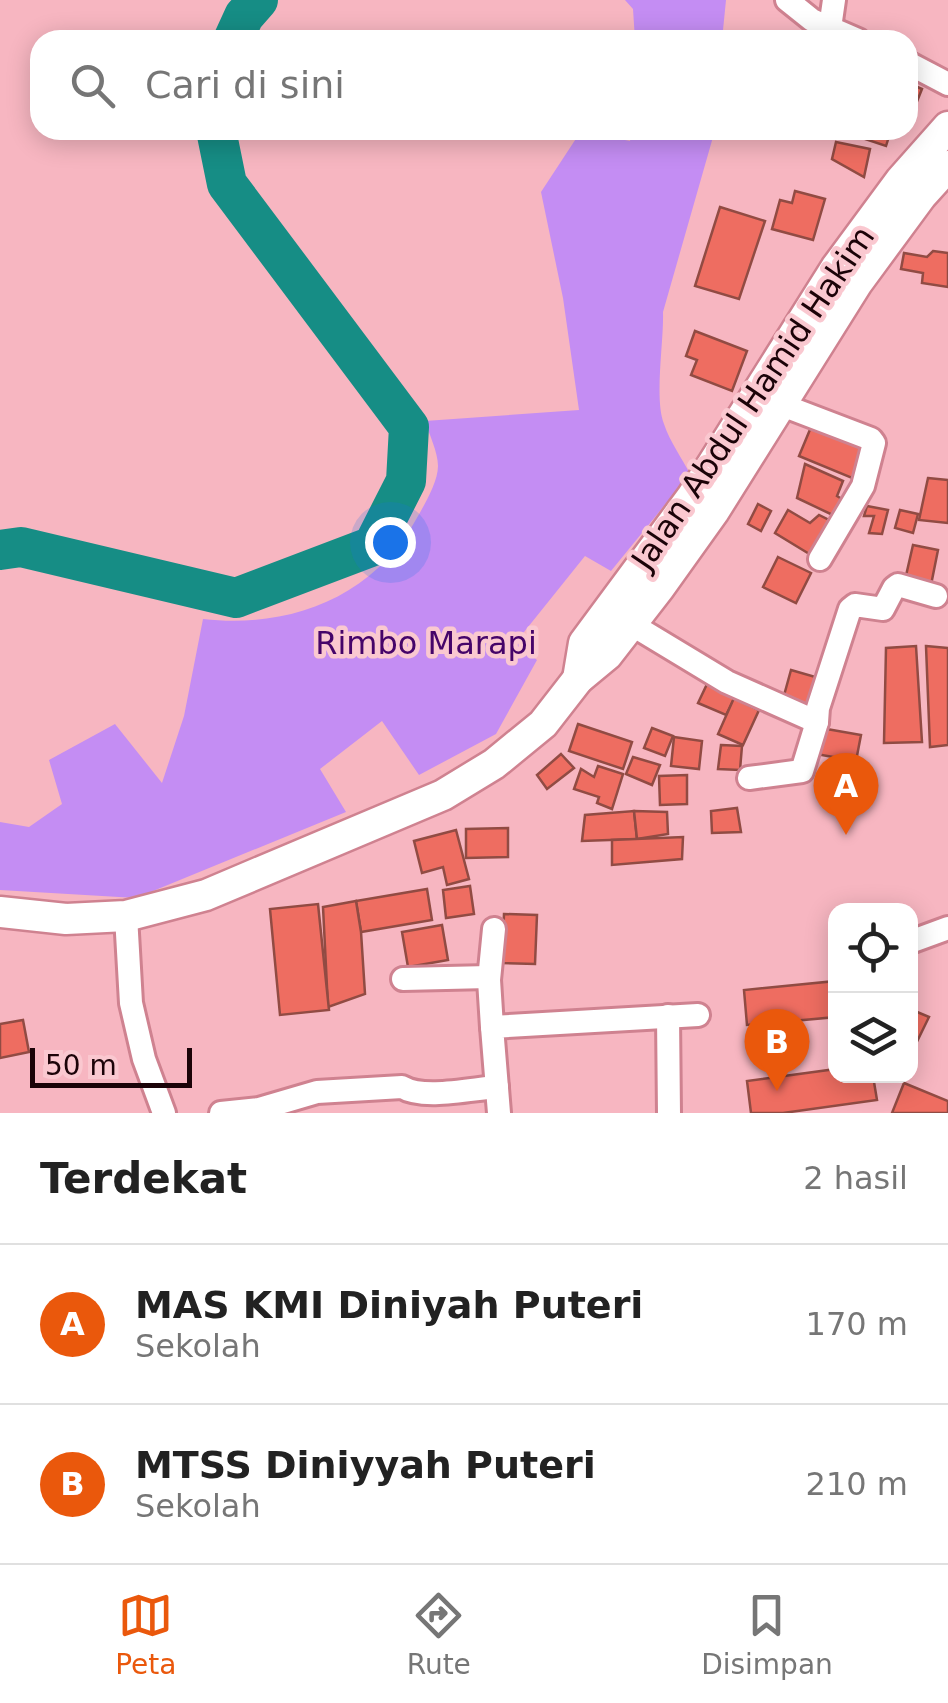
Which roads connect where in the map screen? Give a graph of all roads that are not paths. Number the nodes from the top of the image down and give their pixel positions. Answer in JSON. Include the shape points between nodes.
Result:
{"nodes":[{"id":1,"x":787,"y":0,"type":"edge"},
{"id":2,"x":834,"y":0,"type":"edge"},
{"id":3,"x":830,"y":28,"type":"junction"},
{"id":4,"x":835,"y":30,"type":"edge"},
{"id":5,"x":918,"y":68,"type":"edge"},
{"id":6,"x":948,"y":84,"type":"edge"},
{"id":7,"x":948,"y":127,"type":"edge"},
{"id":8,"x":948,"y":166,"type":"edge"},
{"id":9,"x":796,"y":358,"type":"junction"},
{"id":10,"x":782,"y":405,"type":"junction"},
{"id":11,"x":820,"y":559,"type":"dead end"},
{"id":12,"x":936,"y":596,"type":"dead end"},
{"id":13,"x":631,"y":624,"type":"junction"},
{"id":14,"x":578,"y":679,"type":"junction"},
{"id":15,"x":817,"y":722,"type":"junction"},
{"id":16,"x":749,"y":778,"type":"dead end"},
{"id":17,"x":0,"y":912,"type":"edge"},
{"id":18,"x":126,"y":916,"type":"junction"},
{"id":19,"x":948,"y":928,"type":"edge"},
{"id":20,"x":494,"y":929,"type":"dead end"},
{"id":21,"x":918,"y":939,"type":"edge"},
{"id":22,"x":489,"y":977,"type":"junction"},
{"id":23,"x":403,"y":979,"type":"dead end"},
{"id":24,"x":698,"y":1015,"type":"dead end"},
{"id":25,"x":668,"y":1016,"type":"junction"},
{"id":26,"x":492,"y":1027,"type":"junction"},
{"id":27,"x":497,"y":1086,"type":"junction"},
{"id":28,"x":288,"y":1107,"type":"edge"},
{"id":29,"x":164,"y":1113,"type":"edge"},
{"id":30,"x":221,"y":1113,"type":"edge"},
{"id":31,"x":500,"y":1113,"type":"edge"},
{"id":32,"x":669,"y":1113,"type":"edge"}],
"edges":[{"from":1,"to":3,"type":"street"},
{"from":2,"to":3,"type":"street"},
{"from":3,"to":4,"type":"street"},
{"from":5,"to":6,"type":"street"},
{"from":7,"to":9,"type":"main road","name":"Jalan Abdul Hamid Hakim","via":[[836,268]]},
{"from":8,"to":9,"type":"main road","name":"Jalan Abdul Hamid Hakim"},
{"from":9,"to":10,"type":"main road","name":"Jalan Abdul Hamid Hakim"},
{"from":9,"to":14,"type":"main road","name":"Jalan Abdul Hamid Hakim","via":[[584,643]]},
{"from":10,"to":11,"type":"street","via":[[874,443],[863,486]]},
{"from":10,"to":13,"type":"main road","name":"Jalan Abdul Hamid Hakim"},
{"from":12,"to":15,"type":"street","via":[[898,585],[883,609],[850,608]]},
{"from":13,"to":14,"type":"main road","name":"Jalan Abdul Hamid Hakim"},
{"from":13,"to":15,"type":"street","via":[[727,682]]},
{"from":14,"to":18,"type":"main road","name":"Jalan Abdul Hamid Hakim","via":[[543,724],[442,796],[223,888]]},
{"from":15,"to":16,"type":"street","via":[[802,771]]},
{"from":17,"to":18,"type":"main road","name":"Jalan Abdul Hamid Hakim"},
{"from":18,"to":29,"type":"street","via":[[131,1003]]},
{"from":19,"to":21,"type":"street"},
{"from":20,"to":22,"type":"street"},
{"from":22,"to":23,"type":"street"},
{"from":22,"to":26,"type":"street"},
{"from":24,"to":25,"type":"street"},
{"from":25,"to":26,"type":"street"},
{"from":25,"to":32,"type":"street"},
{"from":26,"to":27,"type":"street"},
{"from":27,"to":28,"type":"street","via":[[317,1092]]},
{"from":27,"to":31,"type":"street"},
{"from":28,"to":30,"type":"street"}]}
